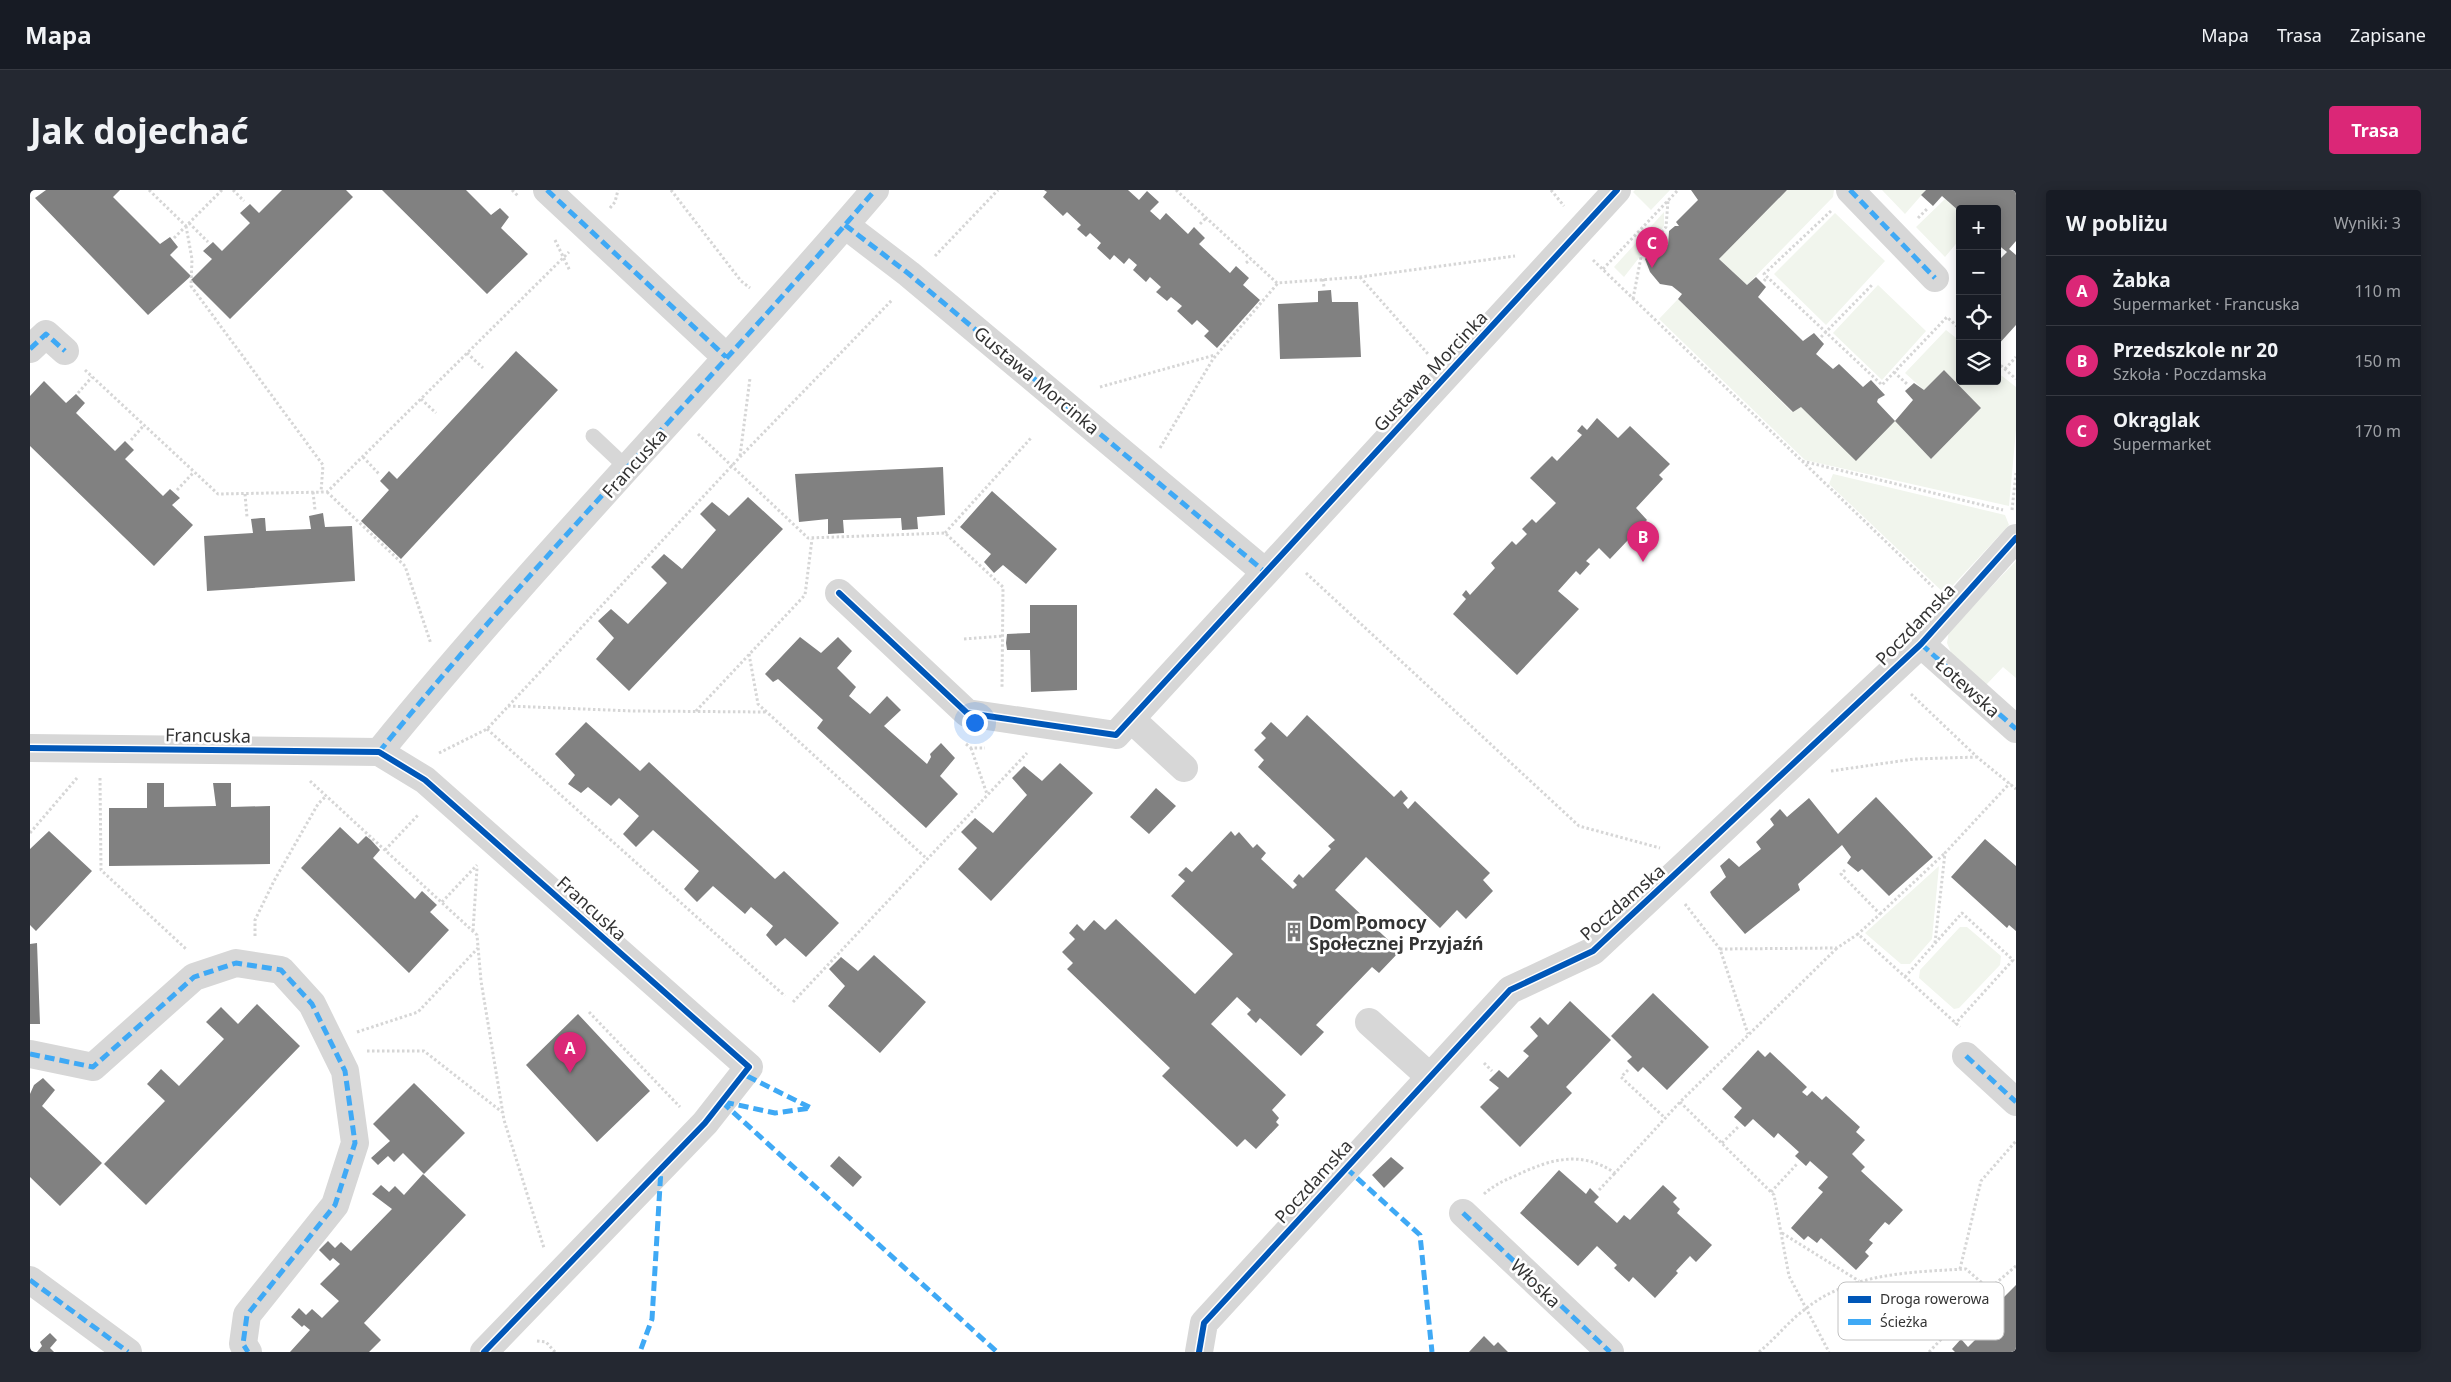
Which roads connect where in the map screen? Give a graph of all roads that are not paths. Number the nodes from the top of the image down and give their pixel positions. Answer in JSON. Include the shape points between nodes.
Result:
{"nodes":[{"id":1,"x":547,"y":190,"type":"edge"},
{"id":2,"x":874,"y":190,"type":"edge"},
{"id":3,"x":1617,"y":190,"type":"edge"},
{"id":4,"x":1850,"y":190,"type":"edge"},
{"id":5,"x":845,"y":225,"type":"junction"},
{"id":6,"x":1935,"y":278,"type":"dead end"},
{"id":7,"x":30,"y":349,"type":"edge"},
{"id":8,"x":65,"y":351,"type":"road end"},
{"id":9,"x":728,"y":355,"type":"junction"},
{"id":10,"x":593,"y":436,"type":"dead end"},
{"id":11,"x":628,"y":469,"type":"junction"},
{"id":12,"x":2016,"y":538,"type":"edge"},
{"id":13,"x":1265,"y":572,"type":"junction"},
{"id":14,"x":839,"y":592,"type":"dead end"},
{"id":15,"x":1921,"y":644,"type":"junction"},
{"id":16,"x":1131,"y":719,"type":"junction"},
{"id":17,"x":2016,"y":729,"type":"edge"},
{"id":18,"x":30,"y":748,"type":"edge"},
{"id":19,"x":379,"y":752,"type":"junction"},
{"id":20,"x":1184,"y":768,"type":"dead end"},
{"id":21,"x":1370,"y":1022,"type":"dead end"},
{"id":22,"x":1965,"y":1042,"type":"road end"},
{"id":23,"x":30,"y":1054,"type":"edge"},
{"id":24,"x":1429,"y":1076,"type":"junction"},
{"id":25,"x":2016,"y":1102,"type":"edge"},
{"id":26,"x":1472,"y":1205,"type":"road end"},
{"id":27,"x":30,"y":1280,"type":"edge"},
{"id":28,"x":128,"y":1352,"type":"edge"},
{"id":29,"x":248,"y":1352,"type":"edge"},
{"id":30,"x":484,"y":1352,"type":"edge"},
{"id":31,"x":1199,"y":1352,"type":"edge"},
{"id":32,"x":1610,"y":1352,"type":"edge"}],
"edges":[{"from":1,"to":9,"type":"street"},
{"from":2,"to":5,"type":"street"},
{"from":3,"to":13,"type":"street","name":"Gustawa Morcinka"},
{"from":4,"to":6,"type":"street"},
{"from":5,"to":9,"type":"street"},
{"from":5,"to":13,"type":"street","name":"Gustawa Morcinka","via":[[914,277]]},
{"from":7,"to":8,"type":"street","via":[[46,334]]},
{"from":9,"to":11,"type":"street","name":"Francuska"},
{"from":10,"to":11,"type":"lane"},
{"from":11,"to":19,"type":"street","name":"Francuska","via":[[449,666]]},
{"from":12,"to":15,"type":"street","name":"Poczdamska"},
{"from":13,"to":16,"type":"street"},
{"from":14,"to":16,"type":"street","via":[[967,713],[1116,735]]},
{"from":15,"to":17,"type":"street","name":"Łotewska"},
{"from":15,"to":24,"type":"street","name":"Poczdamska","via":[[1687,866],[1592,951],[1510,990]]},
{"from":16,"to":20,"type":"street"},
{"from":18,"to":19,"type":"street","name":"Francuska"},
{"from":19,"to":30,"type":"street","name":"Francuska","via":[[425,780],[749,1067],[705,1123]]},
{"from":21,"to":24,"type":"street"},
{"from":22,"to":25,"type":"street"},
{"from":23,"to":29,"type":"street","via":[[92,1067],[194,977],[236,963],[281,970],[312,1004],[345,1071],[355,1143],[335,1205],[247,1315],[243,1344]]},
{"from":24,"to":31,"type":"street","name":"Poczdamska","via":[[1204,1323]]},
{"from":26,"to":32,"type":"street","name":"Włoska"},
{"from":27,"to":28,"type":"street"}]}
